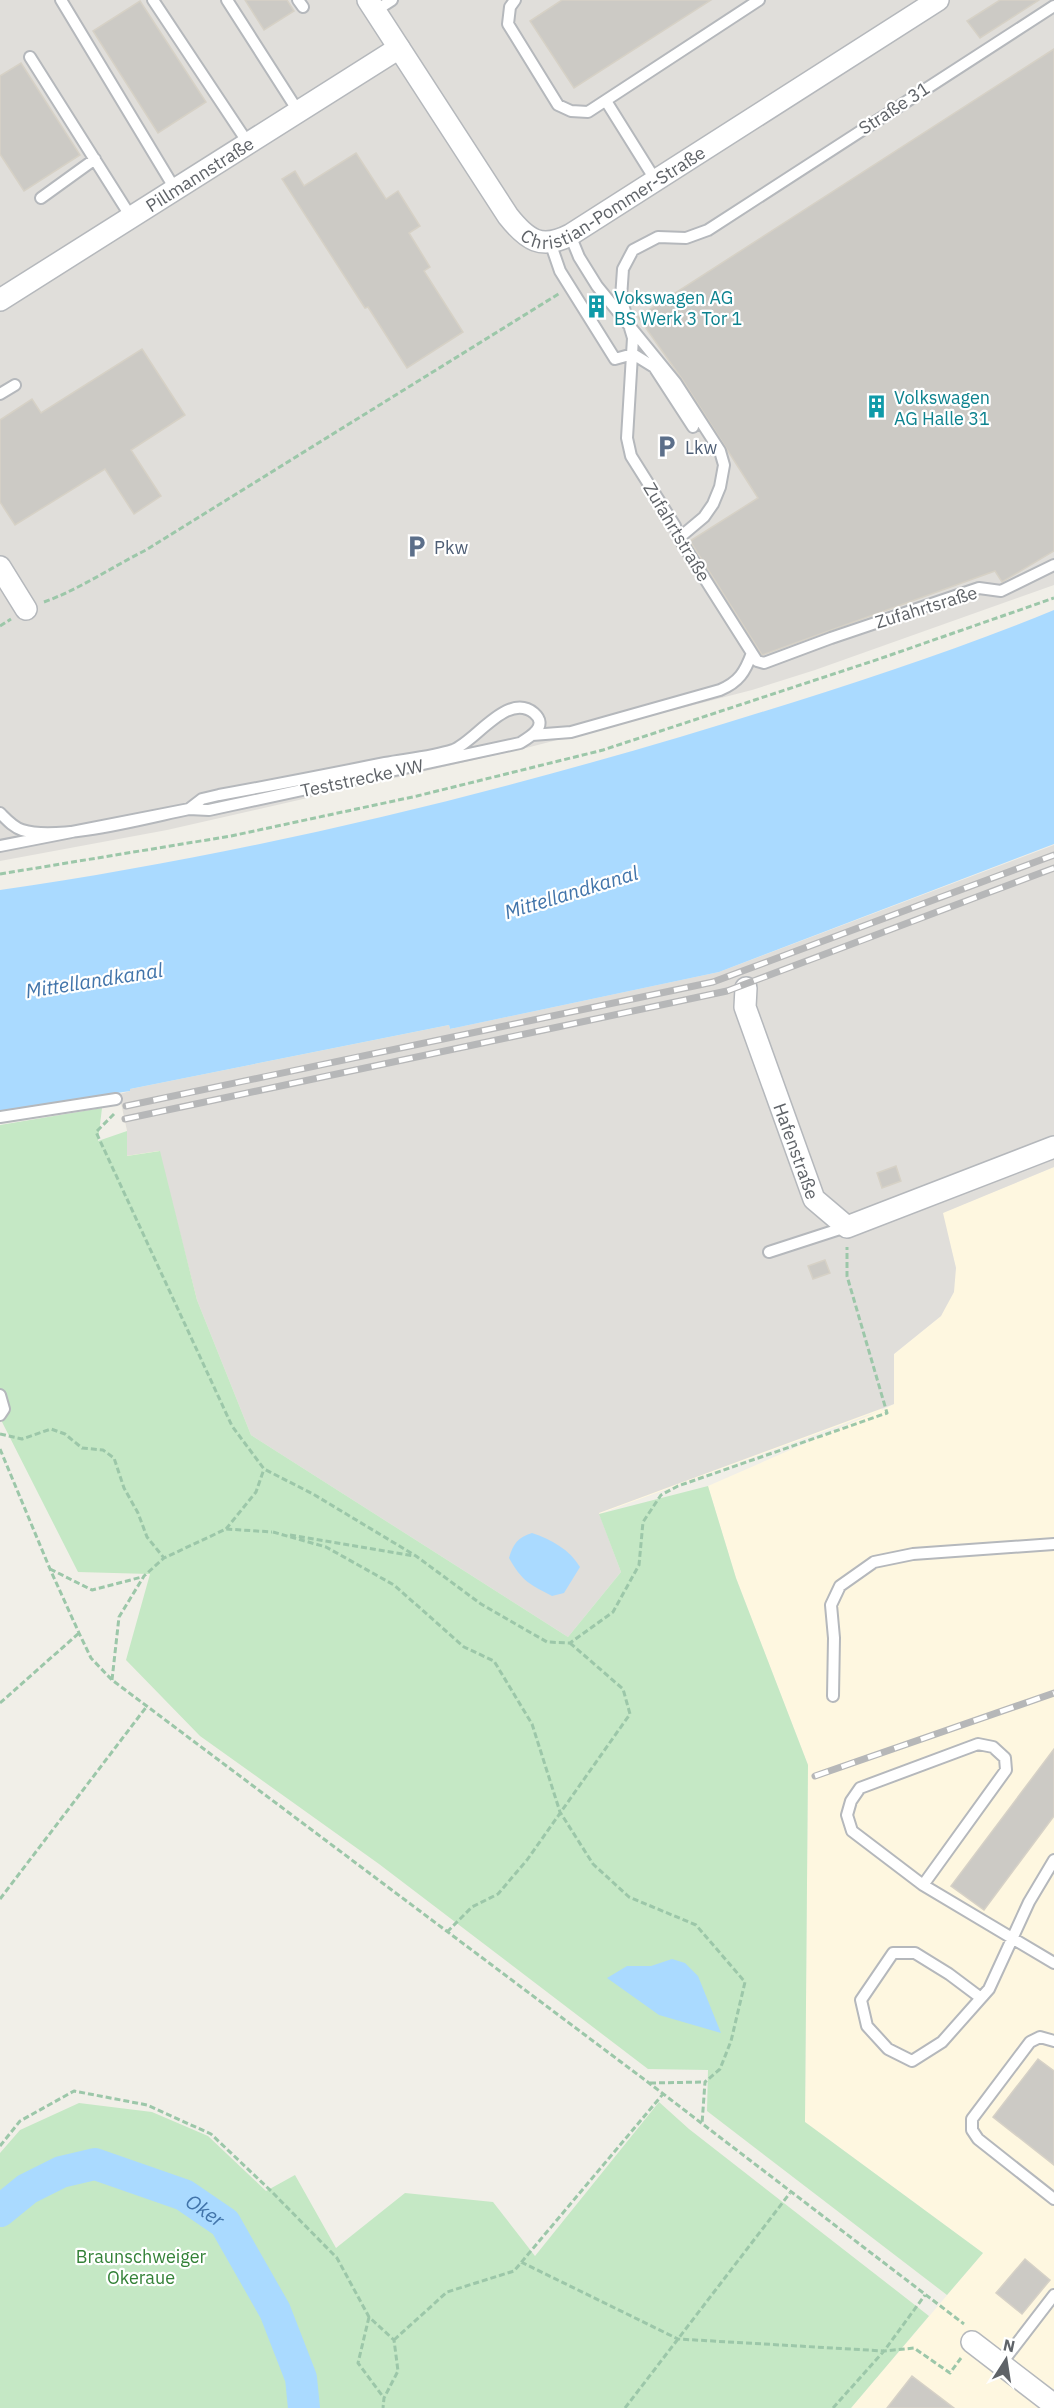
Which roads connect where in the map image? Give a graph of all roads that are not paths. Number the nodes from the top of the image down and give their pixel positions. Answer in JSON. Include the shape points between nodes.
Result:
{"nodes":[{"id":1,"x":61,"y":0,"type":"edge"},
{"id":2,"x":153,"y":0,"type":"edge"},
{"id":3,"x":227,"y":0,"type":"edge"},
{"id":4,"x":515,"y":0,"type":"edge"},
{"id":5,"x":759,"y":0,"type":"edge"},
{"id":6,"x":938,"y":0,"type":"edge"},
{"id":7,"x":379,"y":4,"type":"edge"},
{"id":8,"x":1054,"y":6,"type":"edge"},
{"id":9,"x":399,"y":48,"type":"junction"},
{"id":10,"x":30,"y":57,"type":"dead end"},
{"id":11,"x":606,"y":101,"type":"junction"},
{"id":12,"x":298,"y":111,"type":"junction"},
{"id":13,"x":248,"y":143,"type":"junction"},
{"id":14,"x":95,"y":159,"type":"junction"},
{"id":15,"x":656,"y":181,"type":"junction"},
{"id":16,"x":175,"y":189,"type":"junction"},
{"id":17,"x":41,"y":198,"type":"dead end"},
{"id":18,"x":131,"y":217,"type":"junction"},
{"id":19,"x":570,"y":235,"type":"junction"},
{"id":20,"x":550,"y":242,"type":"junction"},
{"id":21,"x":0,"y":300,"type":"edge"},
{"id":22,"x":630,"y":327,"type":"junction"},
{"id":23,"x":633,"y":354,"type":"junction"},
{"id":24,"x":15,"y":385,"type":"dead end"},
{"id":25,"x":0,"y":394,"type":"edge"},
{"id":26,"x":693,"y":427,"type":"dead end"},
{"id":27,"x":678,"y":538,"type":"junction"},
{"id":28,"x":1054,"y":565,"type":"edge"},
{"id":29,"x":0,"y":567,"type":"edge"},
{"id":30,"x":27,"y":609,"type":"road end"},
{"id":31,"x":752,"y":652,"type":"junction"},
{"id":32,"x":533,"y":735,"type":"junction"},
{"id":33,"x":454,"y":750,"type":"junction"},
{"id":34,"x":189,"y":809,"type":"junction"},
{"id":35,"x":0,"y":813,"type":"edge"},
{"id":36,"x":0,"y":846,"type":"edge"},
{"id":37,"x":746,"y":988,"type":"dead end"},
{"id":38,"x":118,"y":1104,"type":"road end"},
{"id":39,"x":0,"y":1117,"type":"edge"},
{"id":40,"x":1054,"y":1147,"type":"edge"},
{"id":41,"x":847,"y":1227,"type":"junction"},
{"id":42,"x":769,"y":1252,"type":"dead end"},
{"id":43,"x":0,"y":1395,"type":"edge"},
{"id":44,"x":0,"y":1415,"type":"edge"},
{"id":45,"x":1054,"y":1544,"type":"edge"},
{"id":46,"x":832,"y":1696,"type":"dead end"},
{"id":47,"x":1054,"y":1860,"type":"edge"},
{"id":48,"x":923,"y":1885,"type":"junction"},
{"id":49,"x":1013,"y":1940,"type":"junction"},
{"id":50,"x":1054,"y":1963,"type":"edge"},
{"id":51,"x":981,"y":1998,"type":"junction"},
{"id":52,"x":1054,"y":2041,"type":"edge"},
{"id":53,"x":1054,"y":2199,"type":"edge"},
{"id":54,"x":1054,"y":2295,"type":"edge"},
{"id":55,"x":972,"y":2342,"type":"road end"},
{"id":56,"x":1001,"y":2364,"type":"junction"},
{"id":57,"x":1054,"y":2404,"type":"edge"}],
"edges":[{"from":1,"to":16,"type":"lane"},
{"from":2,"to":13,"type":"lane"},
{"from":3,"to":12,"type":"lane"},
{"from":4,"to":11,"type":"lane","via":[[508,24],[558,105],[588,112]]},
{"from":5,"to":11,"type":"lane"},
{"from":6,"to":15,"type":"street","name":"Christian-Pommer-Straße"},
{"from":7,"to":9,"type":"street","name":"Christian-Pommer-Straße"},
{"from":8,"to":22,"type":"lane","name":"Straße 31","via":[[708,230],[686,238],[658,237],[633,250],[623,269],[621,298]]},
{"from":9,"to":12,"type":"street","name":"Pillmannstraße"},
{"from":9,"to":20,"type":"street","name":"Christian-Pommer-Straße","via":[[519,231],[532,240]]},
{"from":10,"to":14,"type":"lane"},
{"from":11,"to":15,"type":"lane"},
{"from":12,"to":13,"type":"street","name":"Pillmannstraße"},
{"from":13,"to":16,"type":"street","name":"Pillmannstraße"},
{"from":14,"to":17,"type":"lane"},
{"from":14,"to":18,"type":"lane"},
{"from":15,"to":19,"type":"street","name":"Christian-Pommer-Straße"},
{"from":16,"to":18,"type":"street","name":"Pillmannstraße"},
{"from":18,"to":21,"type":"street","name":"Pillmannstraße"},
{"from":19,"to":20,"type":"street","name":"Christian-Pommer-Straße"},
{"from":19,"to":22,"type":"lane","via":[[593,281]]},
{"from":20,"to":23,"type":"lane","via":[[560,271],[615,359]]},
{"from":22,"to":23,"type":"lane","name":"Zufahrtstraße"},
{"from":22,"to":27,"type":"lane","via":[[676,383],[720,451],[724,465],[713,504],[704,517]]},
{"from":23,"to":26,"type":"lane","via":[[654,367]]},
{"from":23,"to":27,"type":"lane","name":"Zufahrtstraße","via":[[627,438],[631,456],[675,526]]},
{"from":24,"to":25,"type":"lane"},
{"from":27,"to":31,"type":"lane","name":"Zufahrtstraße"},
{"from":28,"to":31,"type":"lane","name":"Zufahrtsraße","via":[[1001,591],[979,588],[764,663],[757,661]]},
{"from":29,"to":30,"type":"street"},
{"from":31,"to":32,"type":"lane","name":"Teststrecke VW","via":[[746,670],[733,684],[720,690],[571,732]]},
{"from":32,"to":33,"type":"lane","name":"Teststrecke VW"},
{"from":32,"to":33,"type":"lane","name":"Teststrecke VW","via":[[540,723],[538,717],[532,711],[515,708],[493,719]]},
{"from":32,"to":34,"type":"lane","name":"Teststrecke VW","via":[[520,743],[361,778],[208,810]]},
{"from":33,"to":34,"type":"lane","name":"Teststrecke VW","via":[[219,795],[202,799]]},
{"from":34,"to":35,"type":"lane","name":"Teststrecke VW","via":[[71,832],[23,830]]},
{"from":34,"to":36,"type":"lane","name":"Teststrecke VW"},
{"from":37,"to":41,"type":"street","name":"Hafenstraße","via":[[745,1006],[814,1199]]},
{"from":38,"to":39,"type":"lane"},
{"from":40,"to":41,"type":"street"},
{"from":41,"to":42,"type":"lane"},
{"from":43,"to":44,"type":"lane","via":[[4,1409]]},
{"from":45,"to":46,"type":"lane","via":[[913,1554],[874,1562],[840,1586],[831,1605]]},
{"from":47,"to":49,"type":"lane","via":[[1029,1902]]},
{"from":48,"to":48,"type":"lane","via":[[852,1831],[847,1815],[851,1801],[860,1788],[978,1744],[993,1747],[1005,1758],[1006,1770]]},
{"from":48,"to":49,"type":"lane"},
{"from":49,"to":50,"type":"lane"},
{"from":49,"to":51,"type":"lane"},
{"from":51,"to":51,"type":"lane","via":[[942,2042],[912,2061],[888,2049],[867,2026],[861,2000],[893,1953],[915,1953]]},
{"from":52,"to":53,"type":"lane","via":[[1040,2037],[1030,2042],[972,2120],[972,2130],[978,2139]]},
{"from":54,"to":56,"type":"lane"},
{"from":55,"to":56,"type":"street"},
{"from":56,"to":57,"type":"street"}]}
